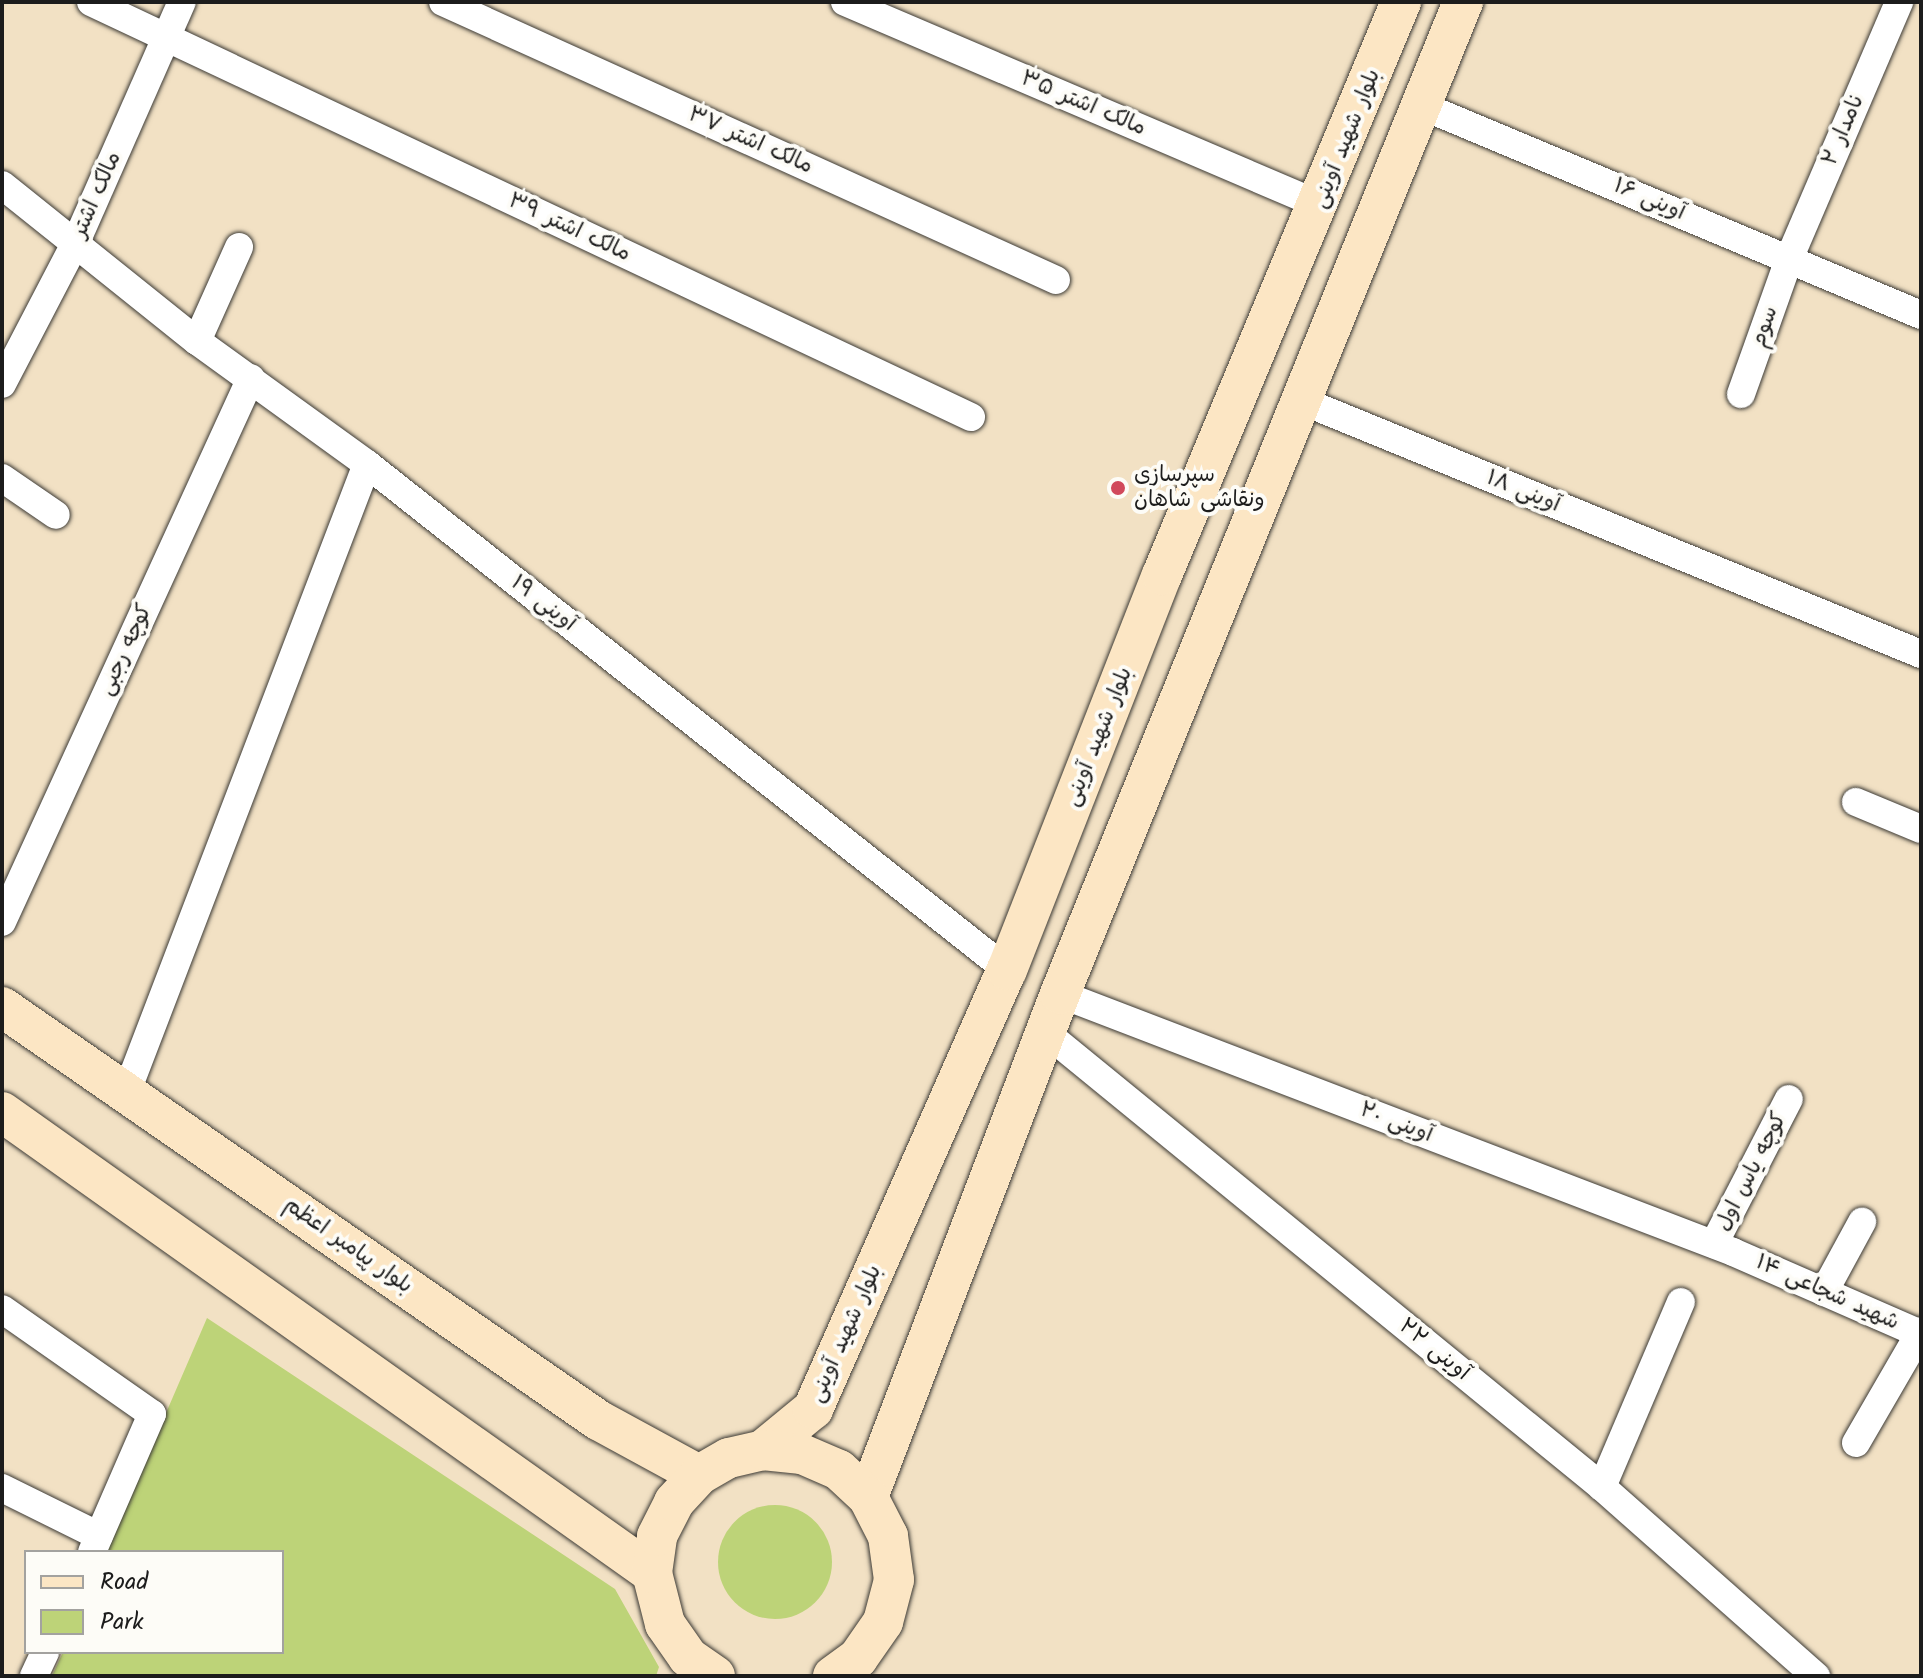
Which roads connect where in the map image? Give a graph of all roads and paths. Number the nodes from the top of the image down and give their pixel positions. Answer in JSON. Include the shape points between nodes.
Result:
{"nodes":[{"id":1,"x":91,"y":2,"type":"edge"},
{"id":2,"x":182,"y":2,"type":"edge"},
{"id":3,"x":443,"y":2,"type":"edge"},
{"id":4,"x":845,"y":2,"type":"edge"},
{"id":5,"x":1401,"y":2,"type":"edge"},
{"id":6,"x":1463,"y":2,"type":"edge"},
{"id":7,"x":1899,"y":2,"type":"edge"},
{"id":8,"x":166,"y":39,"type":"junction"},
{"id":9,"x":1420,"y":105,"type":"junction"},
{"id":10,"x":2,"y":185,"type":"edge"},
{"id":11,"x":1320,"y":205,"type":"junction"},
{"id":12,"x":76,"y":242,"type":"junction"},
{"id":13,"x":239,"y":247,"type":"dead end"},
{"id":14,"x":1789,"y":259,"type":"junction"},
{"id":15,"x":1056,"y":280,"type":"dead end"},
{"id":16,"x":1921,"y":315,"type":"edge"},
{"id":17,"x":197,"y":341,"type":"junction"},
{"id":18,"x":251,"y":378,"type":"junction"},
{"id":19,"x":2,"y":384,"type":"edge"},
{"id":20,"x":1741,"y":394,"type":"dead end"},
{"id":21,"x":1300,"y":400,"type":"junction"},
{"id":22,"x":971,"y":417,"type":"dead end"},
{"id":23,"x":367,"y":464,"type":"junction"},
{"id":24,"x":2,"y":478,"type":"edge"},
{"id":25,"x":56,"y":515,"type":"dead end"},
{"id":26,"x":1921,"y":654,"type":"edge"},
{"id":27,"x":1856,"y":802,"type":"dead end"},
{"id":28,"x":1921,"y":829,"type":"edge"},
{"id":29,"x":2,"y":922,"type":"edge"},
{"id":30,"x":1007,"y":970,"type":"junction"},
{"id":31,"x":1060,"y":994,"type":"junction"},
{"id":32,"x":2,"y":1007,"type":"edge"},
{"id":33,"x":1045,"y":1032,"type":"junction"},
{"id":34,"x":127,"y":1091,"type":"junction"},
{"id":35,"x":1789,"y":1099,"type":"dead end"},
{"id":36,"x":2,"y":1112,"type":"edge"},
{"id":37,"x":1862,"y":1222,"type":"dead end"},
{"id":38,"x":1724,"y":1248,"type":"junction"},
{"id":39,"x":1824,"y":1292,"type":"junction"},
{"id":40,"x":1681,"y":1302,"type":"dead end"},
{"id":41,"x":2,"y":1309,"type":"edge"},
{"id":42,"x":1921,"y":1333,"type":"edge"},
{"id":43,"x":1856,"y":1443,"type":"dead end"},
{"id":44,"x":763,"y":1450,"type":"junction"},
{"id":45,"x":699,"y":1475,"type":"junction"},
{"id":46,"x":1602,"y":1487,"type":"junction"},
{"id":47,"x":2,"y":1488,"type":"edge"},
{"id":48,"x":868,"y":1497,"type":"junction"},
{"id":49,"x":96,"y":1544,"type":"edge"},
{"id":50,"x":652,"y":1573,"type":"junction"},
{"id":51,"x":44,"y":1654,"type":"edge"},
{"id":52,"x":695,"y":1670,"type":"edge"},
{"id":53,"x":34,"y":1676,"type":"edge"},
{"id":54,"x":833,"y":1676,"type":"edge"},
{"id":55,"x":1816,"y":1676,"type":"edge"}],
"edges":[{"from":1,"to":8,"type":"street","name":"مالک اشتر ۳۹"},
{"from":2,"to":8,"type":"street","name":"مالک اشتر"},
{"from":3,"to":15,"type":"street","name":"مالک اشتر ۳۷"},
{"from":4,"to":11,"type":"street","name":"مالک اشتر ۳۵"},
{"from":5,"to":11,"type":"main road","name":"بلوار شهید آوینی"},
{"from":6,"to":9,"type":"main road"},
{"from":7,"to":14,"type":"street","name":"نامدار ۲"},
{"from":8,"to":12,"type":"street","name":"مالک اشتر"},
{"from":8,"to":22,"type":"street","name":"مالک اشتر ۳۹"},
{"from":9,"to":14,"type":"street","name":"۱۶ آوینی"},
{"from":9,"to":21,"type":"main road"},
{"from":10,"to":12,"type":"street","name":"آوینی ۱۹"},
{"from":11,"to":30,"type":"main road","name":"بلوار شهید آوینی","via":[[1162,575]]},
{"from":12,"to":17,"type":"street","name":"آوینی ۱۹"},
{"from":12,"to":19,"type":"street","name":"مالک اشتر"},
{"from":13,"to":17,"type":"street"},
{"from":14,"to":16,"type":"street","name":"۱۶ آوینی"},
{"from":14,"to":20,"type":"street","name":"سوم"},
{"from":17,"to":18,"type":"street","name":"آوینی ۱۹"},
{"from":18,"to":23,"type":"street","name":"آوینی ۱۹"},
{"from":18,"to":29,"type":"street","name":"کوچه رجبی"},
{"from":21,"to":26,"type":"street","name":"۱۸ آوینی"},
{"from":21,"to":31,"type":"main road"},
{"from":23,"to":30,"type":"street","name":"آوینی ۱۹"},
{"from":23,"to":34,"type":"street"},
{"from":24,"to":25,"type":"street"},
{"from":27,"to":28,"type":"street"},
{"from":30,"to":44,"type":"main road","name":"بلوار شهید آوینی","via":[[813,1409]]},
{"from":31,"to":33,"type":"main road"},
{"from":31,"to":38,"type":"street","name":"آوینی ۲۰"},
{"from":32,"to":34,"type":"main road","name":"بلوار پیامبر اعظم"},
{"from":33,"to":46,"type":"street","name":"آوینی ۲۲"},
{"from":33,"to":48,"type":"main road"},
{"from":34,"to":45,"type":"main road","name":"بلوار پیامبر اعظم","via":[[598,1420]]},
{"from":35,"to":38,"type":"street","name":"کوچه یاس اول"},
{"from":36,"to":50,"type":"main road"},
{"from":37,"to":39,"type":"street"},
{"from":38,"to":39,"type":"street","name":"شهید شجاعی ۱۴"},
{"from":39,"to":42,"type":"street","name":"شهید شجاعی ۱۴"},
{"from":40,"to":46,"type":"street"},
{"from":41,"to":49,"type":"street","via":[[152,1414]]},
{"from":42,"to":43,"type":"street"},
{"from":44,"to":45,"type":"main road","via":[[729,1458]]},
{"from":44,"to":48,"type":"main road","via":[[802,1454],[839,1470]]},
{"from":45,"to":50,"type":"main road","via":[[674,1502],[657,1536]]},
{"from":46,"to":55,"type":"street","name":"آوینی ۲۲"},
{"from":47,"to":49,"type":"street"},
{"from":48,"to":54,"type":"main road","via":[[891,1547],[890,1601],[872,1641]]},
{"from":50,"to":52,"type":"main road","via":[[665,1624]]},
{"from":51,"to":53,"type":"street"}]}
